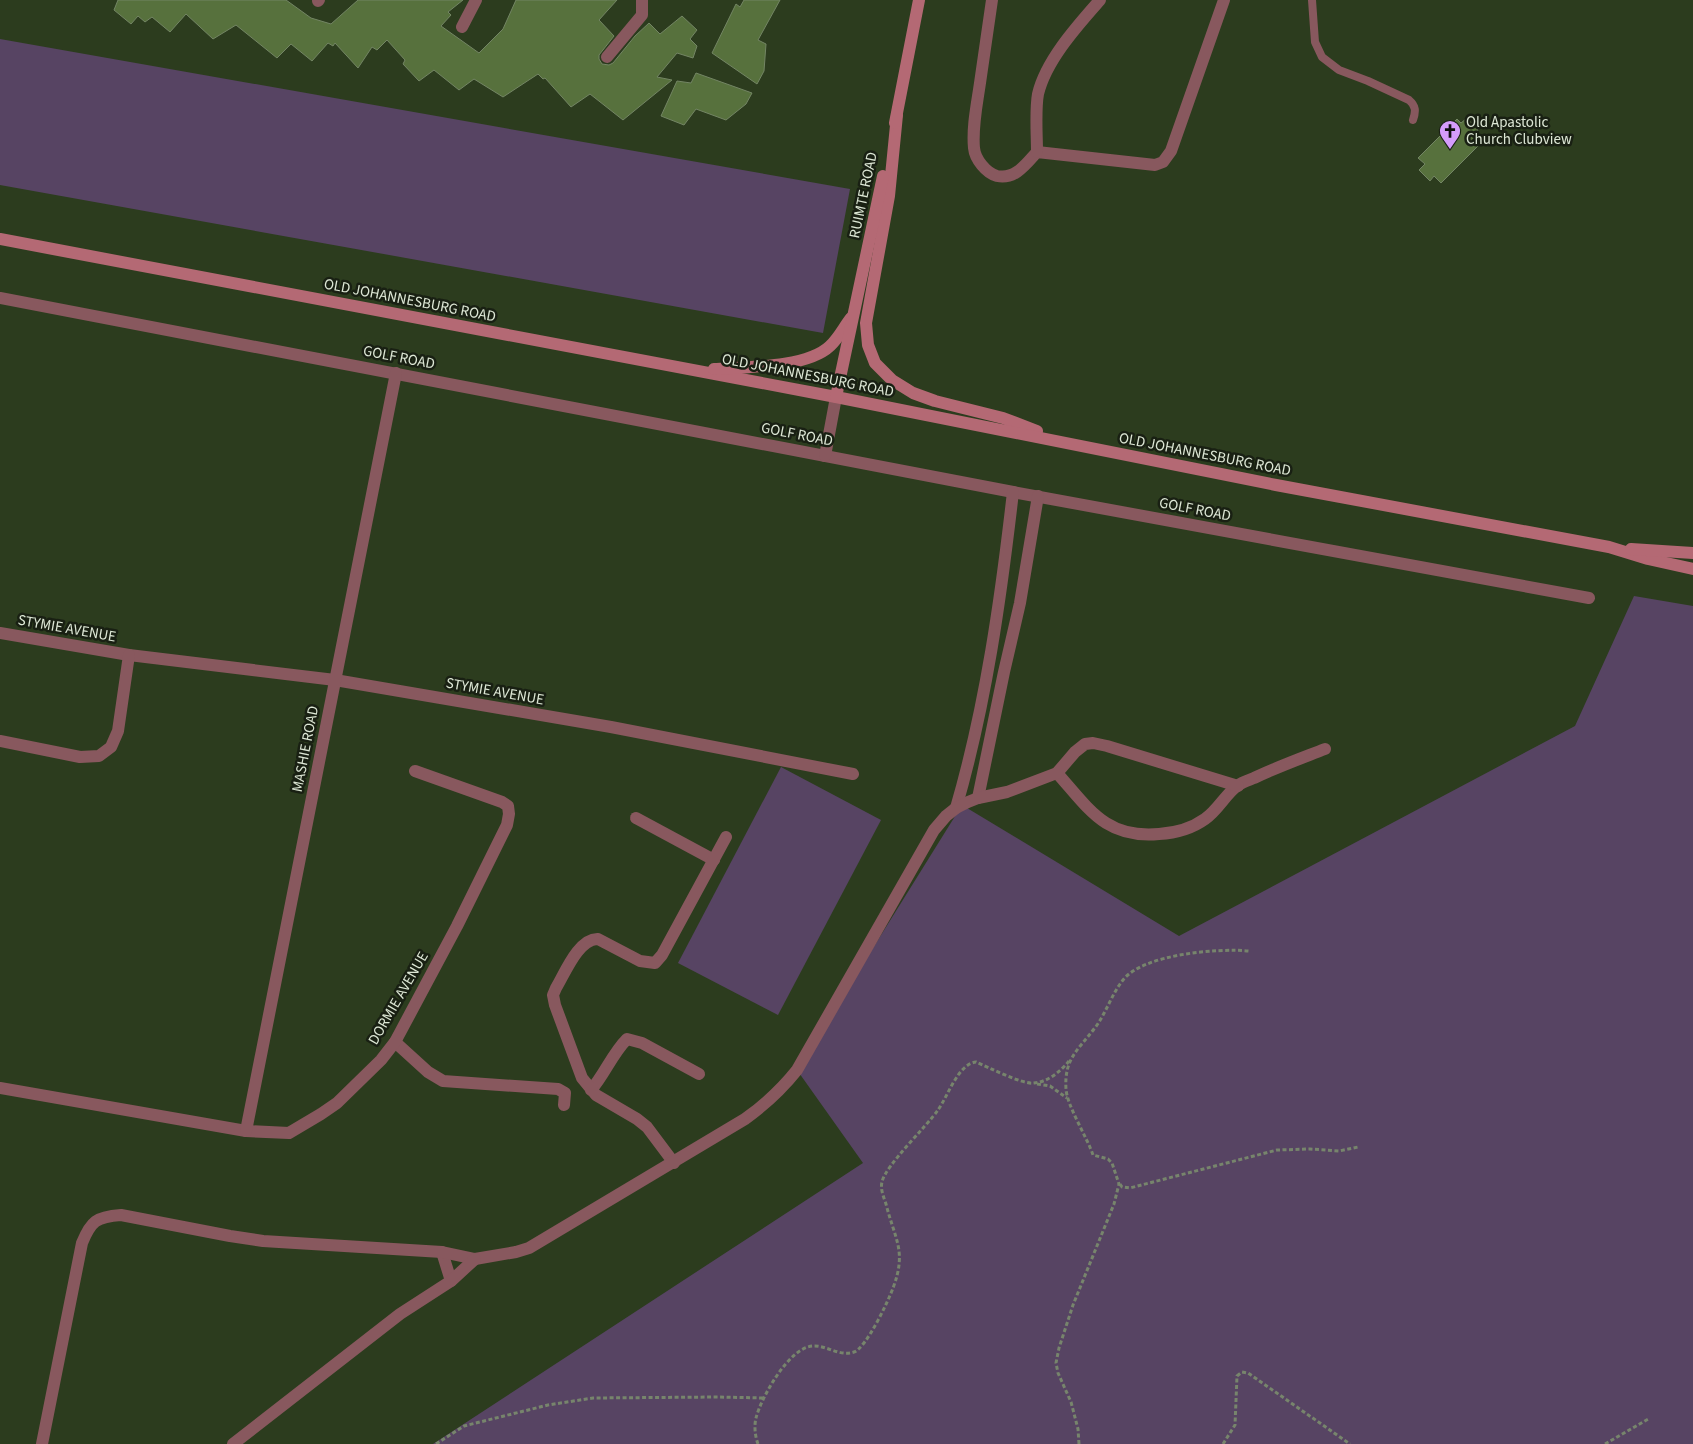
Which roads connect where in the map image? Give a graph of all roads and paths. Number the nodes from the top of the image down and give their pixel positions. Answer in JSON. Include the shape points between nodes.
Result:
{"nodes":[{"id":1,"x":476,"y":0,"type":"edge"},
{"id":2,"x":642,"y":0,"type":"edge"},
{"id":3,"x":919,"y":0,"type":"edge"},
{"id":4,"x":992,"y":0,"type":"edge"},
{"id":5,"x":1100,"y":0,"type":"edge"},
{"id":6,"x":1224,"y":0,"type":"edge"},
{"id":7,"x":1312,"y":0,"type":"edge"},
{"id":8,"x":462,"y":27,"type":"dead end"},
{"id":9,"x":606,"y":57,"type":"dead end"},
{"id":10,"x":897,"y":115,"type":"junction"},
{"id":11,"x":1413,"y":120,"type":"dead end"},
{"id":12,"x":1037,"y":152,"type":"junction"},
{"id":13,"x":0,"y":239,"type":"edge"},
{"id":14,"x":0,"y":298,"type":"edge"},
{"id":15,"x":853,"y":315,"type":"junction"},
{"id":16,"x":694,"y":370,"type":"junction"},
{"id":17,"x":396,"y":373,"type":"junction"},
{"id":18,"x":836,"y":397,"type":"junction"},
{"id":19,"x":1054,"y":440,"type":"junction"},
{"id":20,"x":825,"y":456,"type":"junction"},
{"id":21,"x":1013,"y":492,"type":"junction"},
{"id":22,"x":1038,"y":496,"type":"junction"},
{"id":23,"x":1609,"y":547,"type":"junction"},
{"id":24,"x":1693,"y":553,"type":"edge"},
{"id":25,"x":1693,"y":569,"type":"edge"},
{"id":26,"x":1589,"y":598,"type":"dead end"},
{"id":27,"x":0,"y":633,"type":"edge"},
{"id":28,"x":129,"y":655,"type":"junction"},
{"id":29,"x":335,"y":680,"type":"junction"},
{"id":30,"x":0,"y":741,"type":"edge"},
{"id":31,"x":1325,"y":749,"type":"dead end"},
{"id":32,"x":415,"y":771,"type":"dead end"},
{"id":33,"x":1057,"y":773,"type":"junction"},
{"id":34,"x":853,"y":774,"type":"dead end"},
{"id":35,"x":1238,"y":786,"type":"junction"},
{"id":36,"x":978,"y":798,"type":"junction"},
{"id":37,"x":956,"y":808,"type":"junction"},
{"id":38,"x":636,"y":818,"type":"dead end"},
{"id":39,"x":726,"y":837,"type":"dead end"},
{"id":40,"x":714,"y":860,"type":"junction"},
{"id":41,"x":1249,"y":951,"type":"dead end"},
{"id":42,"x":395,"y":1042,"type":"junction"},
{"id":43,"x":1071,"y":1058,"type":"junction"},
{"id":44,"x":699,"y":1074,"type":"dead end"},
{"id":45,"x":1034,"y":1084,"type":"junction"},
{"id":46,"x":0,"y":1088,"type":"edge"},
{"id":47,"x":591,"y":1090,"type":"junction"},
{"id":48,"x":1067,"y":1098,"type":"junction"},
{"id":49,"x":564,"y":1105,"type":"dead end"},
{"id":50,"x":246,"y":1131,"type":"junction"},
{"id":51,"x":1358,"y":1148,"type":"dead end"},
{"id":52,"x":674,"y":1163,"type":"junction"},
{"id":53,"x":1119,"y":1184,"type":"junction"},
{"id":54,"x":442,"y":1252,"type":"junction"},
{"id":55,"x":475,"y":1259,"type":"junction"},
{"id":56,"x":451,"y":1281,"type":"junction"},
{"id":57,"x":764,"y":1398,"type":"junction"},
{"id":58,"x":1650,"y":1418,"type":"dead end"},
{"id":59,"x":42,"y":1444,"type":"edge"},
{"id":60,"x":233,"y":1444,"type":"edge"},
{"id":61,"x":436,"y":1444,"type":"edge"},
{"id":62,"x":758,"y":1444,"type":"edge"},
{"id":63,"x":1079,"y":1444,"type":"edge"},
{"id":64,"x":1223,"y":1444,"type":"edge"},
{"id":65,"x":1350,"y":1444,"type":"edge"},
{"id":66,"x":1605,"y":1444,"type":"edge"}],
"edges":[{"from":1,"to":8,"type":"street"},
{"from":2,"to":9,"type":"street","via":[[642,15]]},
{"from":3,"to":10,"type":"main road","name":"RUIMTE ROAD"},
{"from":4,"to":12,"type":"street","via":[[975,113],[974,149],[978,161],[992,174],[1003,177],[1013,175]]},
{"from":5,"to":12,"type":"street","via":[[1066,39],[1039,91]]},
{"from":6,"to":12,"type":"street","via":[[1171,150],[1163,162],[1155,165]]},
{"from":7,"to":11,"type":"lane","via":[[1315,42],[1322,58],[1339,70],[1410,100],[1416,109]]},
{"from":10,"to":15,"type":"main road","name":"RUIMTE ROAD"},
{"from":10,"to":19,"type":"main road","via":[[888,196],[866,323],[868,345],[876,363],[892,380],[913,393],[1003,418]]},
{"from":13,"to":16,"type":"main road","name":"OLD JOHANNESBURG ROAD"},
{"from":14,"to":17,"type":"street","name":"GOLF ROAD"},
{"from":15,"to":16,"type":"main road","via":[[830,346],[815,357],[780,364]]},
{"from":15,"to":18,"type":"main road","name":"RUIMTE ROAD"},
{"from":16,"to":18,"type":"main road","name":"OLD JOHANNESBURG ROAD"},
{"from":17,"to":20,"type":"street","name":"GOLF ROAD"},
{"from":17,"to":29,"type":"street","name":"MASHIE ROAD"},
{"from":18,"to":19,"type":"main road","name":"OLD JOHANNESBURG ROAD"},
{"from":18,"to":20,"type":"street"},
{"from":19,"to":23,"type":"main road","name":"OLD JOHANNESBURG ROAD"},
{"from":20,"to":21,"type":"street","name":"GOLF ROAD"},
{"from":21,"to":22,"type":"street","name":"GOLF ROAD"},
{"from":21,"to":37,"type":"street","via":[[987,670],[970,762]]},
{"from":22,"to":26,"type":"street","name":"GOLF ROAD"},
{"from":22,"to":36,"type":"street","via":[[1020,603]]},
{"from":23,"to":24,"type":"main road","name":"OLD JOHANNESBURG ROAD"},
{"from":23,"to":25,"type":"main road","name":"OLD JOHANNESBURG ROAD"},
{"from":27,"to":28,"type":"street","name":"STYMIE AVENUE"},
{"from":28,"to":29,"type":"street","name":"STYMIE AVENUE"},
{"from":28,"to":30,"type":"street","name":"STYMIE AVENUE","via":[[118,731],[111,747],[99,756],[80,757]]},
{"from":29,"to":34,"type":"street","name":"STYMIE AVENUE","via":[[611,727]]},
{"from":29,"to":50,"type":"street","name":"MASHIE ROAD"},
{"from":31,"to":35,"type":"street"},
{"from":32,"to":42,"type":"street","name":"DORMIE AVENUE","via":[[502,802],[508,806],[509,814],[492,856]]},
{"from":33,"to":35,"type":"street","via":[[1080,746],[1093,743]]},
{"from":33,"to":35,"type":"street","via":[[1094,815],[1113,828],[1145,835],[1194,827]]},
{"from":33,"to":36,"type":"street","via":[[1007,792]]},
{"from":36,"to":37,"type":"street"},
{"from":37,"to":52,"type":"street","via":[[934,830],[797,1070],[784,1087],[745,1119]]},
{"from":38,"to":40,"type":"street"},
{"from":39,"to":40,"type":"street"},
{"from":40,"to":47,"type":"street","via":[[655,963],[640,961],[592,939],[581,946],[556,988],[554,1005],[582,1078]]},
{"from":41,"to":43,"type":"path","via":[[1187,954],[1130,972],[1096,1028]]},
{"from":42,"to":49,"type":"street","via":[[443,1081],[558,1089],[565,1093]]},
{"from":42,"to":50,"type":"street","name":"DORMIE AVENUE","via":[[337,1103],[321,1114],[289,1133]]},
{"from":43,"to":45,"type":"path","via":[[1055,1075]]},
{"from":43,"to":48,"type":"path","via":[[1066,1080]]},
{"from":44,"to":47,"type":"street","via":[[642,1044],[627,1040]]},
{"from":45,"to":48,"type":"path","via":[[1050,1086]]},
{"from":45,"to":57,"type":"path","via":[[976,1062],[970,1062],[962,1069],[937,1112],[882,1182],[901,1258],[892,1293],[867,1340],[855,1352],[841,1353],[812,1346],[798,1352],[773,1380]]},
{"from":46,"to":50,"type":"street","name":"DORMIE AVENUE"},
{"from":47,"to":52,"type":"street","via":[[637,1118]]},
{"from":48,"to":53,"type":"path","via":[[1093,1155],[1112,1163]]},
{"from":51,"to":53,"type":"path","via":[[1339,1151],[1277,1150],[1130,1188]]},
{"from":52,"to":55,"type":"street","via":[[529,1248]]},
{"from":53,"to":63,"type":"path","via":[[1073,1305],[1056,1363],[1071,1402]]},
{"from":54,"to":55,"type":"street"},
{"from":54,"to":56,"type":"street"},
{"from":54,"to":59,"type":"street","via":[[263,1241],[121,1215],[104,1216],[88,1229],[82,1243]]},
{"from":55,"to":56,"type":"street"},
{"from":56,"to":60,"type":"street","via":[[400,1314]]},
{"from":57,"to":61,"type":"path","via":[[593,1398],[548,1405],[464,1426]]},
{"from":57,"to":62,"type":"path","via":[[756,1419]]},
{"from":58,"to":66,"type":"path"},
{"from":64,"to":65,"type":"path","via":[[1235,1425],[1237,1376],[1242,1372]]}]}
